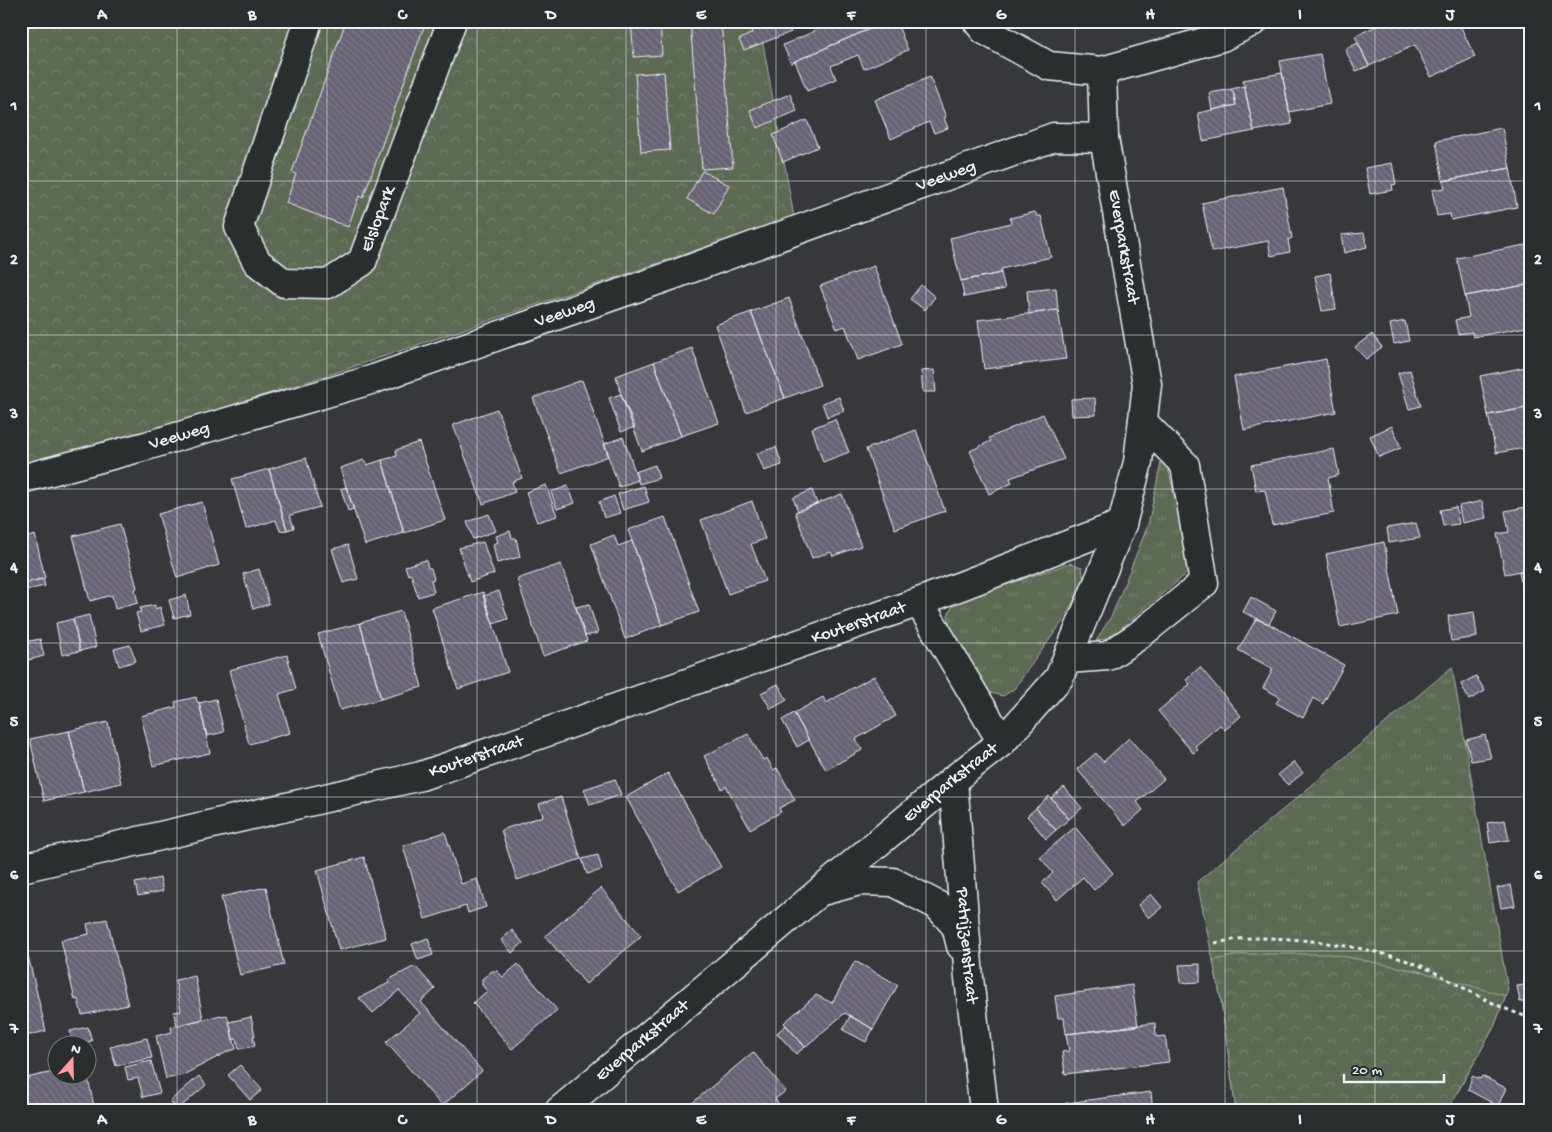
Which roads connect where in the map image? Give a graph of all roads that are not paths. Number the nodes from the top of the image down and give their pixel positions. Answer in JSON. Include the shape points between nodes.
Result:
{"nodes":[{"id":1,"x":308,"y":21,"type":"edge"},
{"id":2,"x":452,"y":21,"type":"edge"},
{"id":3,"x":977,"y":21,"type":"edge"},
{"id":4,"x":1254,"y":21,"type":"edge"},
{"id":5,"x":1102,"y":71,"type":"junction"},
{"id":6,"x":1104,"y":138,"type":"junction"},
{"id":7,"x":1143,"y":422,"type":"junction"},
{"id":8,"x":21,"y":479,"type":"edge"},
{"id":9,"x":1122,"y":524,"type":"junction"},
{"id":10,"x":919,"y":602,"type":"junction"},
{"id":11,"x":1067,"y":658,"type":"junction"},
{"id":12,"x":1002,"y":742,"type":"junction"},
{"id":13,"x":953,"y":780,"type":"junction"},
{"id":14,"x":21,"y":868,"type":"edge"},
{"id":15,"x":818,"y":893,"type":"junction"},
{"id":16,"x":969,"y":978,"type":"junction"},
{"id":17,"x":559,"y":1111,"type":"edge"},
{"id":18,"x":984,"y":1111,"type":"edge"}],
"edges":[{"from":1,"to":2,"type":"street","name":"Elslopark","via":[[239,226],[257,262],[284,283],[328,284],[362,262]]},
{"from":3,"to":5,"type":"street","via":[[984,30],[1049,66]]},
{"from":4,"to":5,"type":"street","via":[[1222,37]]},
{"from":5,"to":6,"type":"street","name":"Everparkstraat"},
{"from":6,"to":7,"type":"street","name":"Everparkstraat","via":[[1147,384]]},
{"from":6,"to":8,"type":"street","name":"Veeweg","via":[[1054,137],[374,379]]},
{"from":7,"to":9,"type":"street","name":"Everparkstraat","via":[[1138,462]]},
{"from":7,"to":11,"type":"street","via":[[1185,465],[1204,583],[1108,656]]},
{"from":9,"to":10,"type":"street","name":"Kouterstraat"},
{"from":9,"to":11,"type":"street","name":"Everparkstraat"},
{"from":10,"to":12,"type":"street","name":"Kouterstraat"},
{"from":10,"to":14,"type":"street","name":"Kouterstraat","via":[[421,776]]},
{"from":11,"to":12,"type":"street","name":"Everparkstraat","via":[[1060,678]]},
{"from":12,"to":13,"type":"street","name":"Everparkstraat"},
{"from":13,"to":15,"type":"street","name":"Everparkstraat"},
{"from":13,"to":16,"type":"street","name":"Patrijzenstraat"},
{"from":15,"to":16,"type":"street","name":"Everparkstraat","via":[[859,881],[893,882],[937,905],[956,926]]},
{"from":15,"to":17,"type":"street","name":"Everparkstraat"},
{"from":16,"to":18,"type":"street","name":"Patrijzenstraat"}]}
